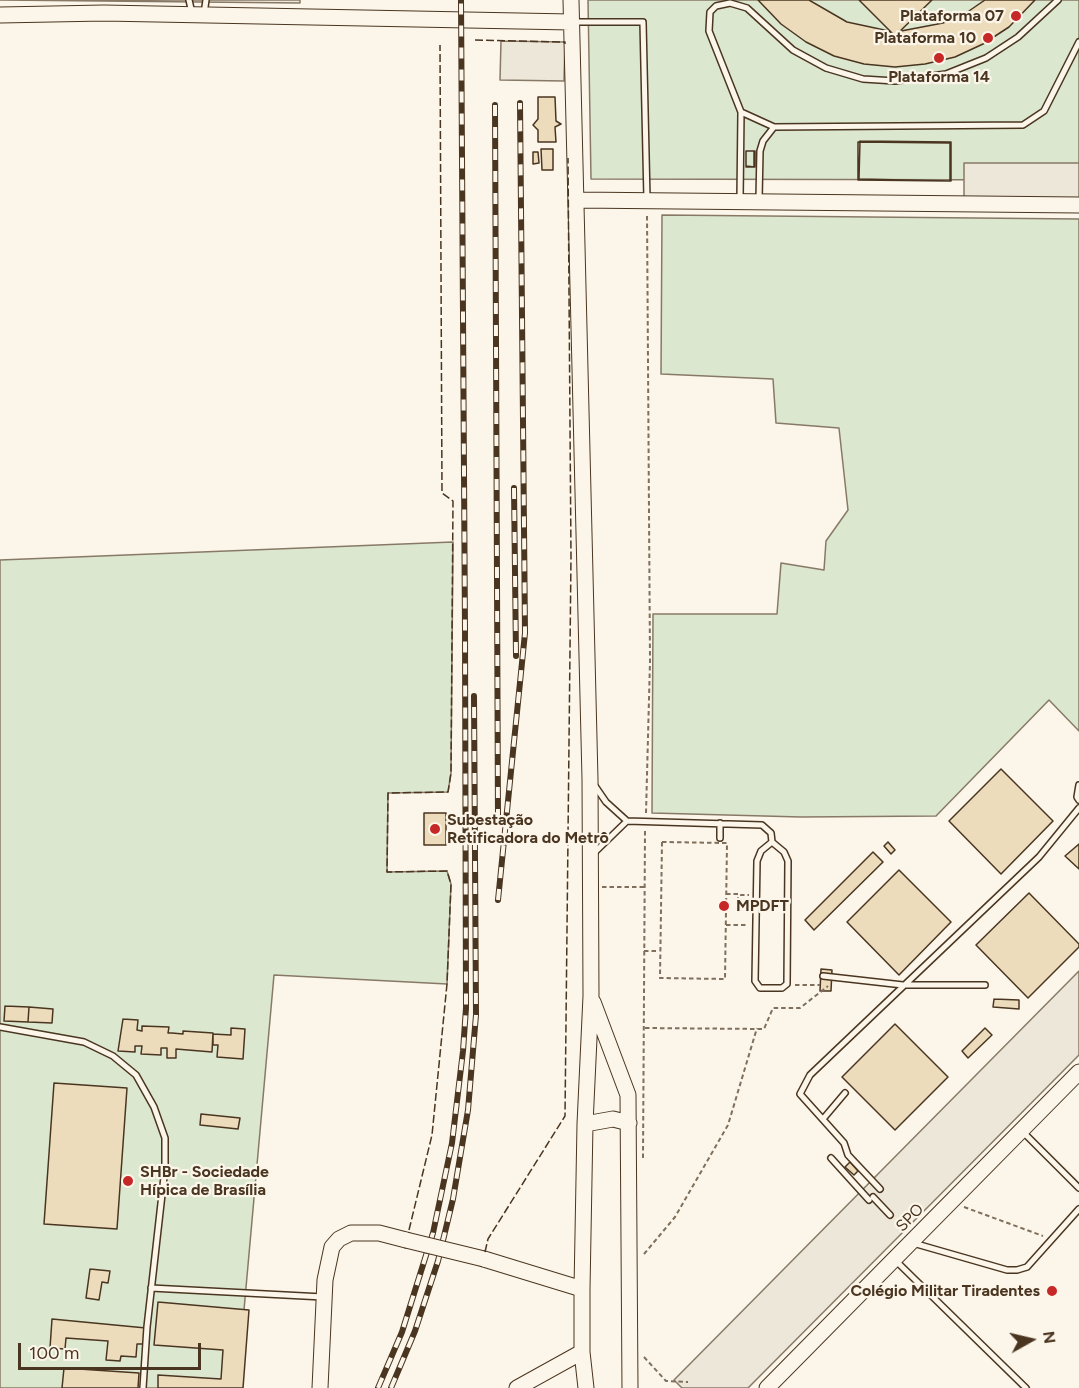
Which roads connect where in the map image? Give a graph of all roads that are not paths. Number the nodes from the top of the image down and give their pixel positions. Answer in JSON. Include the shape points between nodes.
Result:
{"nodes":[{"id":1,"x":571,"y":0,"type":"edge"},
{"id":2,"x":1058,"y":0,"type":"edge"},
{"id":3,"x":198,"y":8,"type":"edge"},
{"id":4,"x":0,"y":15,"type":"edge"},
{"id":5,"x":571,"y":22,"type":"junction"},
{"id":6,"x":1079,"y":42,"type":"edge"},
{"id":7,"x":741,"y":112,"type":"junction"},
{"id":8,"x":774,"y":127,"type":"junction"},
{"id":9,"x":576,"y":200,"type":"junction"},
{"id":10,"x":647,"y":201,"type":"junction"},
{"id":11,"x":740,"y":201,"type":"junction"},
{"id":12,"x":759,"y":201,"type":"junction"},
{"id":13,"x":1079,"y":205,"type":"edge"},
{"id":14,"x":590,"y":779,"type":"junction"},
{"id":15,"x":1079,"y":784,"type":"edge"},
{"id":16,"x":1079,"y":800,"type":"edge"},
{"id":17,"x":1079,"y":808,"type":"edge"},
{"id":18,"x":627,"y":821,"type":"junction"},
{"id":19,"x":720,"y":823,"type":"junction"},
{"id":20,"x":720,"y":838,"type":"dead end"},
{"id":21,"x":772,"y":842,"type":"junction"},
{"id":22,"x":590,"y":856,"type":"junction"},
{"id":23,"x":823,"y":976,"type":"dead end"},
{"id":24,"x":903,"y":985,"type":"junction"},
{"id":25,"x":985,"y":985,"type":"dead end"},
{"id":26,"x":591,"y":996,"type":"junction"},
{"id":27,"x":0,"y":1027,"type":"edge"},
{"id":28,"x":1079,"y":1072,"type":"edge"},
{"id":29,"x":845,"y":1093,"type":"dead end"},
{"id":30,"x":823,"y":1119,"type":"junction"},
{"id":31,"x":629,"y":1123,"type":"junction"},
{"id":32,"x":585,"y":1124,"type":"junction"},
{"id":33,"x":1021,"y":1130,"type":"junction"},
{"id":34,"x":831,"y":1158,"type":"dead end"},
{"id":35,"x":1079,"y":1188,"type":"edge"},
{"id":36,"x":880,"y":1190,"type":"dead end"},
{"id":37,"x":1079,"y":1209,"type":"edge"},
{"id":38,"x":890,"y":1215,"type":"dead end"},
{"id":39,"x":911,"y":1243,"type":"junction"},
{"id":40,"x":895,"y":1260,"type":"junction"},
{"id":41,"x":151,"y":1288,"type":"junction"},
{"id":42,"x":582,"y":1289,"type":"junction"},
{"id":43,"x":324,"y":1297,"type":"junction"},
{"id":44,"x":582,"y":1352,"type":"junction"},
{"id":45,"x":143,"y":1388,"type":"edge"},
{"id":46,"x":320,"y":1388,"type":"edge"},
{"id":47,"x":518,"y":1388,"type":"edge"},
{"id":48,"x":586,"y":1388,"type":"edge"},
{"id":49,"x":630,"y":1388,"type":"edge"},
{"id":50,"x":767,"y":1388,"type":"edge"},
{"id":51,"x":1026,"y":1388,"type":"edge"}],
"edges":[{"from":1,"to":5,"type":"street"},
{"from":2,"to":7,"type":"lane","via":[[1018,37],[986,58],[945,74],[895,81],[863,79],[826,68],[793,50],[747,8],[730,3],[716,6],[710,12],[709,31]]},
{"from":3,"to":4,"type":"street"},
{"from":3,"to":5,"type":"street"},
{"from":5,"to":9,"type":"street"},
{"from":5,"to":10,"type":"lane","via":[[643,22]]},
{"from":6,"to":8,"type":"lane","via":[[1044,111],[1023,125]]},
{"from":7,"to":8,"type":"lane"},
{"from":7,"to":11,"type":"lane"},
{"from":8,"to":12,"type":"lane","via":[[760,151]]},
{"from":9,"to":10,"type":"street"},
{"from":9,"to":14,"type":"street"},
{"from":10,"to":11,"type":"street"},
{"from":11,"to":12,"type":"street"},
{"from":12,"to":13,"type":"street"},
{"from":14,"to":18,"type":"lane","via":[[606,802]]},
{"from":14,"to":22,"type":"street"},
{"from":15,"to":16,"type":"lane"},
{"from":17,"to":24,"type":"lane","via":[[1039,857]]},
{"from":18,"to":19,"type":"lane"},
{"from":18,"to":22,"type":"lane"},
{"from":19,"to":20,"type":"lane"},
{"from":19,"to":21,"type":"lane","via":[[762,825],[771,833]]},
{"from":21,"to":21,"type":"lane","via":[[788,861],[787,984],[782,988],[760,988],[757,861],[760,851]]},
{"from":22,"to":26,"type":"street"},
{"from":23,"to":24,"type":"lane"},
{"from":24,"to":25,"type":"lane"},
{"from":24,"to":30,"type":"lane","via":[[810,1075],[800,1094]]},
{"from":26,"to":31,"type":"street","via":[[624,1082]]},
{"from":26,"to":32,"type":"street"},
{"from":27,"to":41,"type":"lane","via":[[84,1042],[113,1056],[136,1075],[165,1138]]},
{"from":28,"to":33,"type":"street","name":"SPO"},
{"from":29,"to":30,"type":"lane"},
{"from":30,"to":36,"type":"lane","via":[[844,1143],[848,1155]]},
{"from":31,"to":32,"type":"street","via":[[613,1119]]},
{"from":31,"to":49,"type":"street"},
{"from":32,"to":42,"type":"street"},
{"from":33,"to":35,"type":"lane"},
{"from":33,"to":39,"type":"street","name":"SPO"},
{"from":34,"to":38,"type":"lane"},
{"from":37,"to":39,"type":"lane","via":[[1027,1267],[1007,1270]]},
{"from":39,"to":40,"type":"street","name":"SPO"},
{"from":40,"to":50,"type":"street","name":"SPO"},
{"from":40,"to":51,"type":"lane"},
{"from":41,"to":43,"type":"lane"},
{"from":41,"to":45,"type":"lane"},
{"from":42,"to":43,"type":"street","bridge":true,"via":[[484,1259],[366,1232],[339,1239],[329,1257]]},
{"from":42,"to":44,"type":"street"},
{"from":43,"to":46,"type":"street"},
{"from":44,"to":47,"type":"street"},
{"from":44,"to":48,"type":"street"}]}
